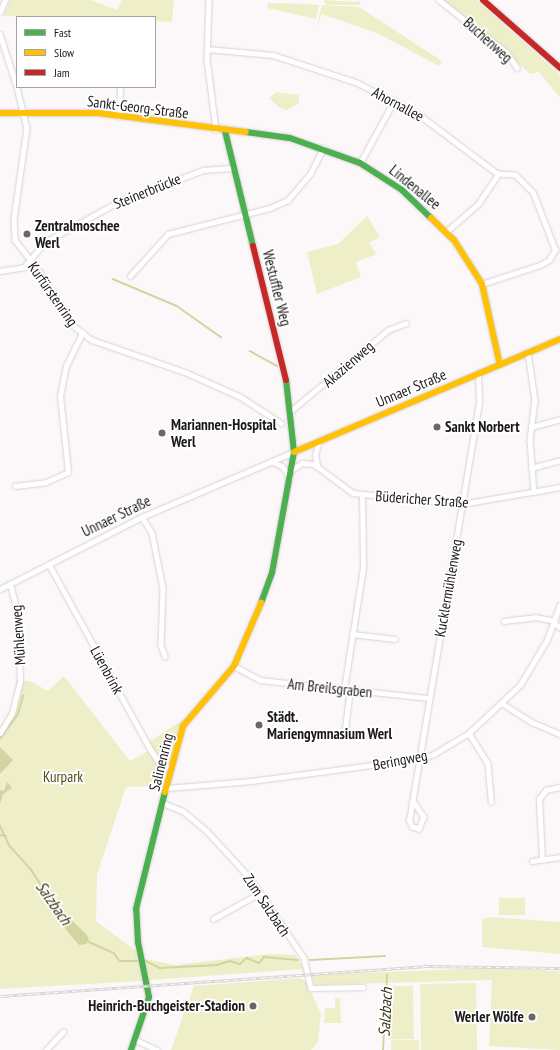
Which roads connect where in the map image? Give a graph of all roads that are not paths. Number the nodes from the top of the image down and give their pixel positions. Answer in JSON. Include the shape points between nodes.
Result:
{"nodes":[{"id":1,"x":5,"y":0,"type":"edge"},
{"id":2,"x":210,"y":0,"type":"edge"},
{"id":3,"x":439,"y":0,"type":"edge"},
{"id":4,"x":483,"y":0,"type":"edge"},
{"id":5,"x":0,"y":12,"type":"edge"},
{"id":6,"x":0,"y":34,"type":"edge"},
{"id":7,"x":207,"y":49,"type":"junction"},
{"id":8,"x":517,"y":68,"type":"dead end"},
{"id":9,"x":560,"y":68,"type":"edge"},
{"id":10,"x":16,"y":84,"type":"edge"},
{"id":11,"x":17,"y":88,"type":"edge"},
{"id":12,"x":120,"y":88,"type":"edge"},
{"id":13,"x":394,"y":102,"type":"junction"},
{"id":14,"x":24,"y":112,"type":"junction"},
{"id":15,"x":0,"y":113,"type":"edge"},
{"id":16,"x":119,"y":117,"type":"junction"},
{"id":17,"x":216,"y":129,"type":"junction"},
{"id":18,"x":225,"y":131,"type":"junction"},
{"id":19,"x":323,"y":148,"type":"junction"},
{"id":20,"x":360,"y":163,"type":"junction"},
{"id":21,"x":234,"y":168,"type":"junction"},
{"id":22,"x":498,"y":174,"type":"junction"},
{"id":23,"x":246,"y":214,"type":"junction"},
{"id":24,"x":446,"y":232,"type":"junction"},
{"id":25,"x":30,"y":262,"type":"junction"},
{"id":26,"x":0,"y":271,"type":"edge"},
{"id":27,"x":130,"y":276,"type":"dead end"},
{"id":28,"x":482,"y":284,"type":"junction"},
{"id":29,"x":406,"y":323,"type":"dead end"},
{"id":30,"x":82,"y":333,"type":"junction"},
{"id":31,"x":560,"y":339,"type":"edge"},
{"id":32,"x":528,"y":353,"type":"junction"},
{"id":33,"x":500,"y":365,"type":"junction"},
{"id":34,"x":478,"y":374,"type":"junction"},
{"id":35,"x":292,"y":410,"type":"junction"},
{"id":36,"x":560,"y":419,"type":"edge"},
{"id":37,"x":281,"y":423,"type":"dead end"},
{"id":38,"x":531,"y":427,"type":"junction"},
{"id":39,"x":319,"y":442,"type":"junction"},
{"id":40,"x":294,"y":452,"type":"junction"},
{"id":41,"x":560,"y":460,"type":"edge"},
{"id":42,"x":273,"y":462,"type":"junction"},
{"id":43,"x":317,"y":465,"type":"junction"},
{"id":44,"x":531,"y":468,"type":"junction"},
{"id":45,"x":293,"y":469,"type":"junction"},
{"id":46,"x":291,"y":480,"type":"junction"},
{"id":47,"x":15,"y":486,"type":"dead end"},
{"id":48,"x":560,"y":487,"type":"edge"},
{"id":49,"x":534,"y":492,"type":"junction"},
{"id":50,"x":362,"y":495,"type":"junction"},
{"id":51,"x":462,"y":504,"type":"junction"},
{"id":52,"x":142,"y":517,"type":"junction"},
{"id":53,"x":49,"y":564,"type":"junction"},
{"id":54,"x":10,"y":584,"type":"junction"},
{"id":55,"x":0,"y":589,"type":"edge"},
{"id":56,"x":560,"y":605,"type":"edge"},
{"id":57,"x":504,"y":621,"type":"dead end"},
{"id":58,"x":555,"y":622,"type":"junction"},
{"id":59,"x":560,"y":626,"type":"edge"},
{"id":60,"x":352,"y":634,"type":"junction"},
{"id":61,"x":395,"y":639,"type":"dead end"},
{"id":62,"x":165,"y":656,"type":"dead end"},
{"id":63,"x":234,"y":666,"type":"junction"},
{"id":64,"x":344,"y":689,"type":"junction"},
{"id":65,"x":350,"y":690,"type":"junction"},
{"id":66,"x":429,"y":698,"type":"junction"},
{"id":67,"x":503,"y":704,"type":"junction"},
{"id":68,"x":469,"y":732,"type":"junction"},
{"id":69,"x":0,"y":733,"type":"edge"},
{"id":70,"x":560,"y":734,"type":"edge"},
{"id":71,"x":310,"y":735,"type":"dead end"},
{"id":72,"x":419,"y":759,"type":"junction"},
{"id":73,"x":171,"y":768,"type":"junction"},
{"id":74,"x":560,"y":787,"type":"edge"},
{"id":75,"x":167,"y":788,"type":"junction"},
{"id":76,"x":413,"y":801,"type":"junction"},
{"id":77,"x":492,"y":802,"type":"dead end"},
{"id":78,"x":164,"y":804,"type":"junction"},
{"id":79,"x":560,"y":857,"type":"edge"},
{"id":80,"x":542,"y":860,"type":"junction"},
{"id":81,"x":532,"y":861,"type":"dead end"},
{"id":82,"x":260,"y":893,"type":"junction"},
{"id":83,"x":213,"y":919,"type":"dead end"},
{"id":84,"x":363,"y":987,"type":"dead end"},
{"id":85,"x":63,"y":1032,"type":"dead end"},
{"id":86,"x":136,"y":1040,"type":"junction"},
{"id":87,"x":46,"y":1050,"type":"edge"},
{"id":88,"x":131,"y":1050,"type":"edge"},
{"id":89,"x":157,"y":1050,"type":"edge"}],
"edges":[{"from":1,"to":5,"type":"street"},
{"from":2,"to":7,"type":"street"},
{"from":3,"to":8,"type":"street","name":"Buchenweg","via":[[507,53]]},
{"from":4,"to":9,"type":"street"},
{"from":6,"to":10,"type":"street","name":"Kurfürstenring"},
{"from":7,"to":13,"type":"street","name":"Ahornallee","via":[[273,56],[300,63],[358,83]]},
{"from":7,"to":17,"type":"street"},
{"from":11,"to":14,"type":"street","name":"Kurfürstenring"},
{"from":12,"to":16,"type":"street"},
{"from":13,"to":20,"type":"street"},
{"from":13,"to":22,"type":"street","name":"Ahornallee","via":[[447,133]]},
{"from":14,"to":15,"type":"street","name":"Sankt-Georg-Straße"},
{"from":14,"to":16,"type":"street","name":"Sankt-Georg-Straße"},
{"from":14,"to":25,"type":"street","name":"Kurfürstenring","via":[[26,128],[14,230],[17,246]]},
{"from":16,"to":17,"type":"street","name":"Sankt-Georg-Straße"},
{"from":17,"to":18,"type":"street","name":"Sankt-Georg-Straße"},
{"from":18,"to":19,"type":"street","name":"Lindenallee","via":[[290,138]]},
{"from":18,"to":21,"type":"street","name":"Westuffler Weg"},
{"from":19,"to":20,"type":"street","name":"Lindenallee"},
{"from":19,"to":23,"type":"street","via":[[310,174],[288,200]]},
{"from":20,"to":24,"type":"street","name":"Lindenallee","via":[[402,190]]},
{"from":21,"to":23,"type":"street","name":"Westuffler Weg"},
{"from":21,"to":25,"type":"street","name":"Steinerbrücke","via":[[203,170],[118,202],[45,242]]},
{"from":22,"to":24,"type":"street","via":[[478,204]]},
{"from":22,"to":28,"type":"street","via":[[508,173],[521,179],[542,212],[555,246],[549,260]]},
{"from":23,"to":27,"type":"street","via":[[168,234]]},
{"from":23,"to":35,"type":"street","name":"Westuffler Weg"},
{"from":24,"to":28,"type":"street","name":"Lindenallee"},
{"from":25,"to":26,"type":"street","via":[[18,270]]},
{"from":25,"to":30,"type":"street","name":"Kurfürstenring","via":[[70,322]]},
{"from":28,"to":33,"type":"street","name":"Lindenallee"},
{"from":29,"to":35,"type":"street","name":"Akazienweg","via":[[388,330]]},
{"from":30,"to":37,"type":"street","name":"Kurfürstenring","via":[[225,389]]},
{"from":30,"to":47,"type":"street","via":[[66,366],[60,396],[68,472],[46,482]]},
{"from":31,"to":32,"type":"street","name":"Unnaer Straße"},
{"from":32,"to":33,"type":"street","name":"Unnaer Straße"},
{"from":32,"to":38,"type":"street","via":[[535,400]]},
{"from":33,"to":34,"type":"street","name":"Unnaer Straße"},
{"from":34,"to":39,"type":"street","name":"Unnaer Straße"},
{"from":34,"to":51,"type":"street","name":"Kucklermühlenweg","via":[[479,401]]},
{"from":35,"to":40,"type":"street","name":"Westuffler Weg"},
{"from":36,"to":38,"type":"street"},
{"from":38,"to":44,"type":"street"},
{"from":39,"to":40,"type":"street","name":"Unnaer Straße"},
{"from":39,"to":43,"type":"street","via":[[315,455]]},
{"from":40,"to":42,"type":"street","name":"Unnaer Straße"},
{"from":40,"to":45,"type":"street","name":"Salinenring"},
{"from":41,"to":44,"type":"street"},
{"from":42,"to":46,"type":"street","via":[[286,470]]},
{"from":42,"to":52,"type":"street","name":"Unnaer Straße"},
{"from":43,"to":45,"type":"street","via":[[302,463]]},
{"from":43,"to":50,"type":"street","name":"Büdericher Straße","via":[[346,490]]},
{"from":44,"to":49,"type":"street"},
{"from":45,"to":46,"type":"street","name":"Salinenring"},
{"from":46,"to":63,"type":"street","name":"Salinenring","via":[[272,573]]},
{"from":48,"to":49,"type":"street","name":"Büdericher Straße"},
{"from":49,"to":51,"type":"street","name":"Büdericher Straße"},
{"from":50,"to":51,"type":"street","name":"Büdericher Straße"},
{"from":50,"to":60,"type":"street","via":[[363,567]]},
{"from":51,"to":66,"type":"street","name":"Kucklermühlenweg"},
{"from":52,"to":53,"type":"street","name":"Unnaer Straße"},
{"from":52,"to":62,"type":"street","via":[[152,533],[163,588],[161,645]]},
{"from":53,"to":54,"type":"street","name":"Unnaer Straße"},
{"from":53,"to":73,"type":"street","name":"Lüenbrink","via":[[160,764]]},
{"from":54,"to":55,"type":"street","name":"Unnaer Straße"},
{"from":54,"to":69,"type":"street","name":"Mühlenweg","via":[[19,621],[20,687],[12,713]]},
{"from":56,"to":58,"type":"street","name":"Beringweg"},
{"from":57,"to":58,"type":"street","via":[[535,617]]},
{"from":58,"to":59,"type":"street"},
{"from":58,"to":67,"type":"street","name":"Beringweg","via":[[534,666]]},
{"from":60,"to":61,"type":"street"},
{"from":60,"to":64,"type":"street"},
{"from":63,"to":64,"type":"street","name":"Am Breilsgraben","via":[[260,680]]},
{"from":63,"to":73,"type":"street","name":"Salinenring","via":[[183,726]]},
{"from":64,"to":65,"type":"street","name":"Am Breilsgraben"},
{"from":65,"to":66,"type":"street","name":"Am Breilsgraben"},
{"from":65,"to":71,"type":"street","via":[[344,736]]},
{"from":66,"to":72,"type":"street","name":"Kucklermühlenweg"},
{"from":67,"to":68,"type":"street","name":"Beringweg"},
{"from":67,"to":70,"type":"street","via":[[523,717]]},
{"from":68,"to":72,"type":"street","name":"Beringweg"},
{"from":68,"to":77,"type":"street","via":[[488,764]]},
{"from":72,"to":75,"type":"street","name":"Beringweg","via":[[251,781]]},
{"from":72,"to":76,"type":"street","name":"Kucklermühlenweg"},
{"from":73,"to":75,"type":"street","name":"Salinenring"},
{"from":74,"to":80,"type":"street","via":[[546,790],[539,799]]},
{"from":75,"to":78,"type":"street","name":"Salinenring"},
{"from":76,"to":76,"type":"street","name":"Kucklermühlenweg","via":[[409,821],[412,827],[419,829],[424,817]]},
{"from":78,"to":82,"type":"street","name":"Zum Salzbach","via":[[186,813],[207,831]]},
{"from":78,"to":86,"type":"street","name":"Salinenring","via":[[135,914],[148,997]]},
{"from":79,"to":80,"type":"street"},
{"from":80,"to":81,"type":"street"},
{"from":82,"to":83,"type":"street"},
{"from":82,"to":84,"type":"street","name":"Zum Salzbach","via":[[304,958],[311,988]]},
{"from":85,"to":87,"type":"street"},
{"from":86,"to":88,"type":"street","name":"Salinenring"},
{"from":86,"to":89,"type":"street"}]}
